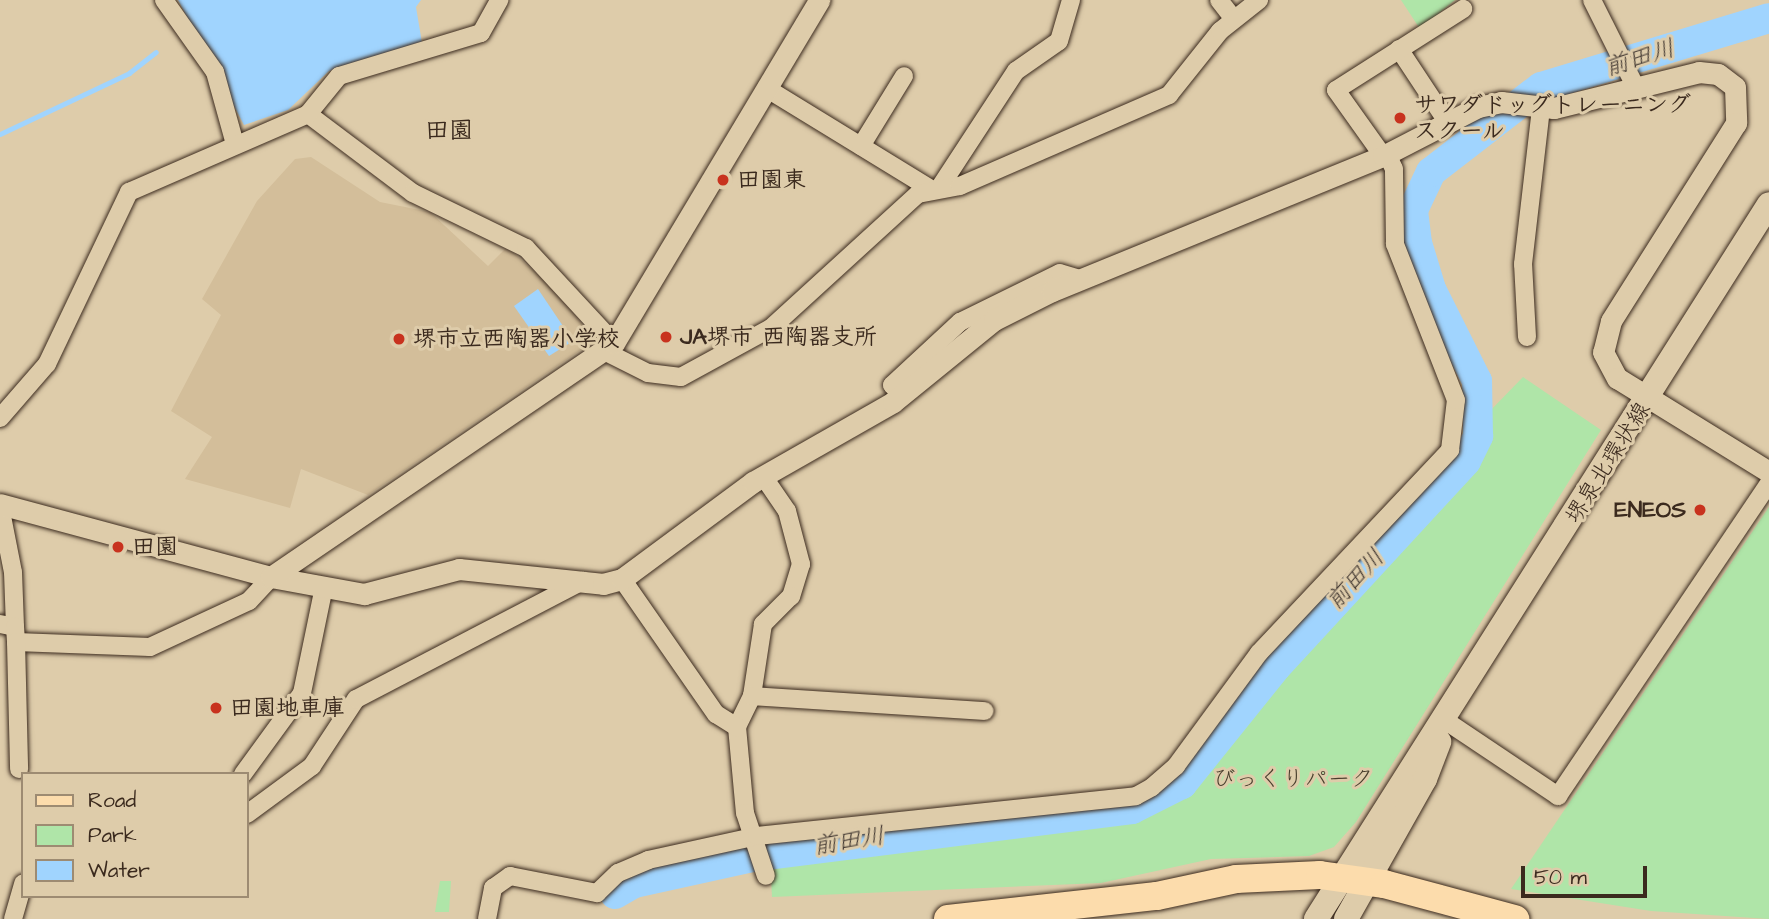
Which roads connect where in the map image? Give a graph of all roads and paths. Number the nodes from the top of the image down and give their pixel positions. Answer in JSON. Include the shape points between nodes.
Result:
{"nodes":[{"id":1,"x":164,"y":0,"type":"edge"},
{"id":2,"x":499,"y":0,"type":"edge"},
{"id":3,"x":819,"y":0,"type":"edge"},
{"id":4,"x":1071,"y":0,"type":"edge"},
{"id":5,"x":1219,"y":0,"type":"edge"},
{"id":6,"x":1259,"y":0,"type":"edge"},
{"id":7,"x":1592,"y":0,"type":"edge"},
{"id":8,"x":1463,"y":9,"type":"dead end"},
{"id":9,"x":1233,"y":18,"type":"junction"},
{"id":10,"x":1399,"y":49,"type":"junction"},
{"id":11,"x":904,"y":76,"type":"dead end"},
{"id":12,"x":1635,"y":86,"type":"junction"},
{"id":13,"x":766,"y":88,"type":"junction"},
{"id":14,"x":1538,"y":108,"type":"junction"},
{"id":15,"x":309,"y":114,"type":"junction"},
{"id":16,"x":1448,"y":122,"type":"junction"},
{"id":17,"x":235,"y":144,"type":"junction"},
{"id":18,"x":861,"y":146,"type":"junction"},
{"id":19,"x":1385,"y":155,"type":"junction"},
{"id":20,"x":936,"y":188,"type":"junction"},
{"id":21,"x":1769,"y":204,"type":"edge"},
{"id":22,"x":1527,"y":337,"type":"dead end"},
{"id":23,"x":609,"y":347,"type":"junction"},
{"id":24,"x":1648,"y":398,"type":"junction"},
{"id":25,"x":0,"y":418,"type":"edge"},
{"id":26,"x":1769,"y":472,"type":"edge"},
{"id":27,"x":762,"y":476,"type":"junction"},
{"id":28,"x":1769,"y":483,"type":"edge"},
{"id":29,"x":0,"y":505,"type":"edge"},
{"id":30,"x":271,"y":577,"type":"junction"},
{"id":31,"x":622,"y":579,"type":"junction"},
{"id":32,"x":583,"y":582,"type":"junction"},
{"id":33,"x":324,"y":587,"type":"junction"},
{"id":34,"x":10,"y":631,"type":"edge"},
{"id":35,"x":752,"y":696,"type":"junction"},
{"id":36,"x":985,"y":711,"type":"dead end"},
{"id":37,"x":1446,"y":721,"type":"junction"},
{"id":38,"x":737,"y":727,"type":"junction"},
{"id":39,"x":19,"y":769,"type":"dead end"},
{"id":40,"x":244,"y":772,"type":"edge"},
{"id":41,"x":248,"y":813,"type":"edge"},
{"id":42,"x":757,"y":837,"type":"junction"},
{"id":43,"x":765,"y":872,"type":"dead end"},
{"id":44,"x":1353,"y":880,"type":"junction"},
{"id":45,"x":21,"y":890,"type":"edge"},
{"id":46,"x":1157,"y":895,"type":"junction"},
{"id":47,"x":13,"y":919,"type":"edge"},
{"id":48,"x":487,"y":919,"type":"edge"},
{"id":49,"x":948,"y":919,"type":"edge"},
{"id":50,"x":1045,"y":919,"type":"edge"},
{"id":51,"x":1316,"y":919,"type":"edge"},
{"id":52,"x":1346,"y":919,"type":"edge"},
{"id":53,"x":1515,"y":919,"type":"edge"}],
"edges":[{"from":1,"to":17,"type":"street","via":[[215,72]]},
{"from":2,"to":15,"type":"street","via":[[481,33],[339,76]]},
{"from":3,"to":13,"type":"street"},
{"from":4,"to":20,"type":"street","via":[[1059,41],[1016,71]]},
{"from":5,"to":9,"type":"street"},
{"from":6,"to":9,"type":"street"},
{"from":7,"to":12,"type":"street"},
{"from":8,"to":10,"type":"street"},
{"from":9,"to":20,"type":"street","via":[[1169,95],[960,186]]},
{"from":10,"to":16,"type":"street"},
{"from":10,"to":19,"type":"street","via":[[1336,90]]},
{"from":11,"to":18,"type":"street"},
{"from":12,"to":14,"type":"street"},
{"from":12,"to":24,"type":"street","via":[[1718,74],[1735,87],[1740,103],[1736,122],[1604,336],[1607,365]]},
{"from":13,"to":18,"type":"street"},
{"from":13,"to":23,"type":"street"},
{"from":14,"to":16,"type":"street","via":[[1507,103],[1478,107]]},
{"from":14,"to":22,"type":"street","via":[[1523,264]]},
{"from":15,"to":17,"type":"street"},
{"from":15,"to":23,"type":"street","via":[[413,192],[526,248]]},
{"from":16,"to":19,"type":"street"},
{"from":17,"to":25,"type":"street","via":[[130,192],[47,363]]},
{"from":18,"to":20,"type":"street"},
{"from":19,"to":27,"type":"street","via":[[1080,279],[994,320],[902,395]]},
{"from":19,"to":42,"type":"street","via":[[1394,169],[1395,244],[1456,400],[1450,450],[1259,653],[1176,766],[1136,796]]},
{"from":20,"to":23,"type":"street","via":[[771,328],[681,377],[648,373]]},
{"from":21,"to":24,"type":"main road","name":"堺泉北環状線"},
{"from":23,"to":30,"type":"street"},
{"from":24,"to":26,"type":"street"},
{"from":24,"to":37,"type":"main road","name":"堺泉北環状線"},
{"from":27,"to":31,"type":"street"},
{"from":27,"to":35,"type":"street","via":[[787,511],[801,564],[791,596],[763,624]]},
{"from":28,"to":37,"type":"street","via":[[1559,796]]},
{"from":29,"to":30,"type":"street"},
{"from":29,"to":34,"type":"street","via":[[13,572]]},
{"from":30,"to":33,"type":"street"},
{"from":30,"to":34,"type":"street","via":[[249,601],[150,648]]},
{"from":31,"to":32,"type":"street"},
{"from":31,"to":38,"type":"street","via":[[716,714]]},
{"from":32,"to":33,"type":"street","via":[[459,569],[363,594]]},
{"from":32,"to":41,"type":"street","via":[[356,699],[312,766]]},
{"from":33,"to":40,"type":"street","via":[[302,694]]},
{"from":34,"to":39,"type":"street"},
{"from":35,"to":36,"type":"street"},
{"from":35,"to":38,"type":"street"},
{"from":37,"to":44,"type":"main road","name":"堺泉北環状線","via":[[1425,779]]},
{"from":38,"to":42,"type":"street","via":[[745,813]]},
{"from":42,"to":43,"type":"street"},
{"from":42,"to":48,"type":"street","via":[[648,860],[618,873],[597,893],[510,877],[493,888]]},
{"from":44,"to":46,"type":"main road","via":[[1236,879]]},
{"from":44,"to":51,"type":"main road","name":"堺泉北環状線"},
{"from":44,"to":52,"type":"main road","name":"堺泉北環状線"},
{"from":44,"to":53,"type":"main road"},
{"from":45,"to":47,"type":"street"},
{"from":46,"to":49,"type":"main road"},
{"from":46,"to":50,"type":"main road"}]}
